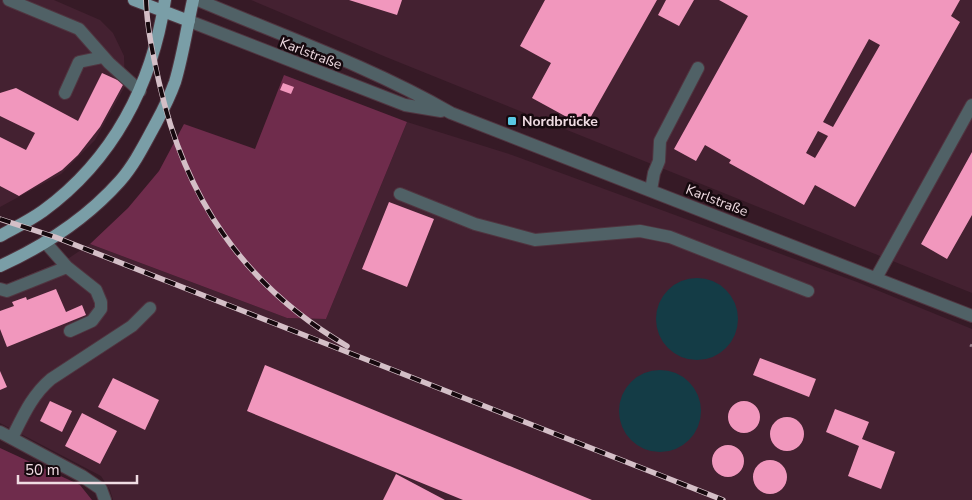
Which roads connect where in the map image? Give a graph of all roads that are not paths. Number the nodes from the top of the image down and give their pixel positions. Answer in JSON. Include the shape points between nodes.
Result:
{"nodes":[{"id":1,"x":9,"y":0,"type":"edge"},
{"id":2,"x":134,"y":0,"type":"edge"},
{"id":3,"x":193,"y":0,"type":"edge"},
{"id":4,"x":198,"y":0,"type":"edge"},
{"id":5,"x":164,"y":6,"type":"edge"},
{"id":6,"x":189,"y":21,"type":"junction"},
{"id":7,"x":103,"y":56,"type":"junction"},
{"id":8,"x":698,"y":68,"type":"dead end"},
{"id":9,"x":140,"y":91,"type":"junction"},
{"id":10,"x":65,"y":93,"type":"dead end"},
{"id":11,"x":972,"y":105,"type":"edge"},
{"id":12,"x":451,"y":113,"type":"junction"},
{"id":13,"x":651,"y":190,"type":"junction"},
{"id":14,"x":400,"y":194,"type":"dead end"},
{"id":15,"x":0,"y":236,"type":"edge"},
{"id":16,"x":46,"y":242,"type":"junction"},
{"id":17,"x":0,"y":266,"type":"edge"},
{"id":18,"x":67,"y":267,"type":"junction"},
{"id":19,"x":876,"y":278,"type":"junction"},
{"id":20,"x":0,"y":289,"type":"edge"},
{"id":21,"x":808,"y":291,"type":"dead end"},
{"id":22,"x":150,"y":308,"type":"dead end"},
{"id":23,"x":972,"y":316,"type":"edge"},
{"id":24,"x":70,"y":331,"type":"dead end"},
{"id":25,"x":0,"y":432,"type":"edge"},
{"id":26,"x":12,"y":438,"type":"junction"},
{"id":27,"x":105,"y":500,"type":"edge"}],
"edges":[{"from":1,"to":7,"type":"street","via":[[79,29]]},
{"from":2,"to":5,"type":"main road","name":"Karlstraße"},
{"from":3,"to":6,"type":"main road"},
{"from":4,"to":12,"type":"street","name":"Karlstraße","via":[[366,70]]},
{"from":5,"to":6,"type":"main road","name":"Karlstraße"},
{"from":5,"to":9,"type":"main road"},
{"from":6,"to":12,"type":"street","name":"Karlstraße","via":[[405,105]]},
{"from":6,"to":16,"type":"main road","via":[[175,83],[140,152],[120,181],[94,206]]},
{"from":7,"to":9,"type":"street"},
{"from":7,"to":10,"type":"street","via":[[78,62]]},
{"from":8,"to":13,"type":"street","via":[[660,141],[659,162]]},
{"from":9,"to":15,"type":"main road","via":[[105,152],[79,180],[43,211]]},
{"from":11,"to":19,"type":"street"},
{"from":12,"to":13,"type":"street","name":"Karlstraße"},
{"from":13,"to":19,"type":"street","name":"Karlstraße"},
{"from":14,"to":21,"type":"street","via":[[475,224],[535,240],[640,231],[670,237]]},
{"from":16,"to":17,"type":"main road"},
{"from":16,"to":18,"type":"street"},
{"from":18,"to":20,"type":"street","via":[[7,291]]},
{"from":18,"to":24,"type":"street","via":[[96,290],[102,302],[92,321]]},
{"from":19,"to":23,"type":"street","name":"Karlstraße"},
{"from":22,"to":26,"type":"street","via":[[132,326],[40,388]]},
{"from":25,"to":26,"type":"street"},
{"from":26,"to":27,"type":"street","via":[[82,476],[101,489]]}]}
